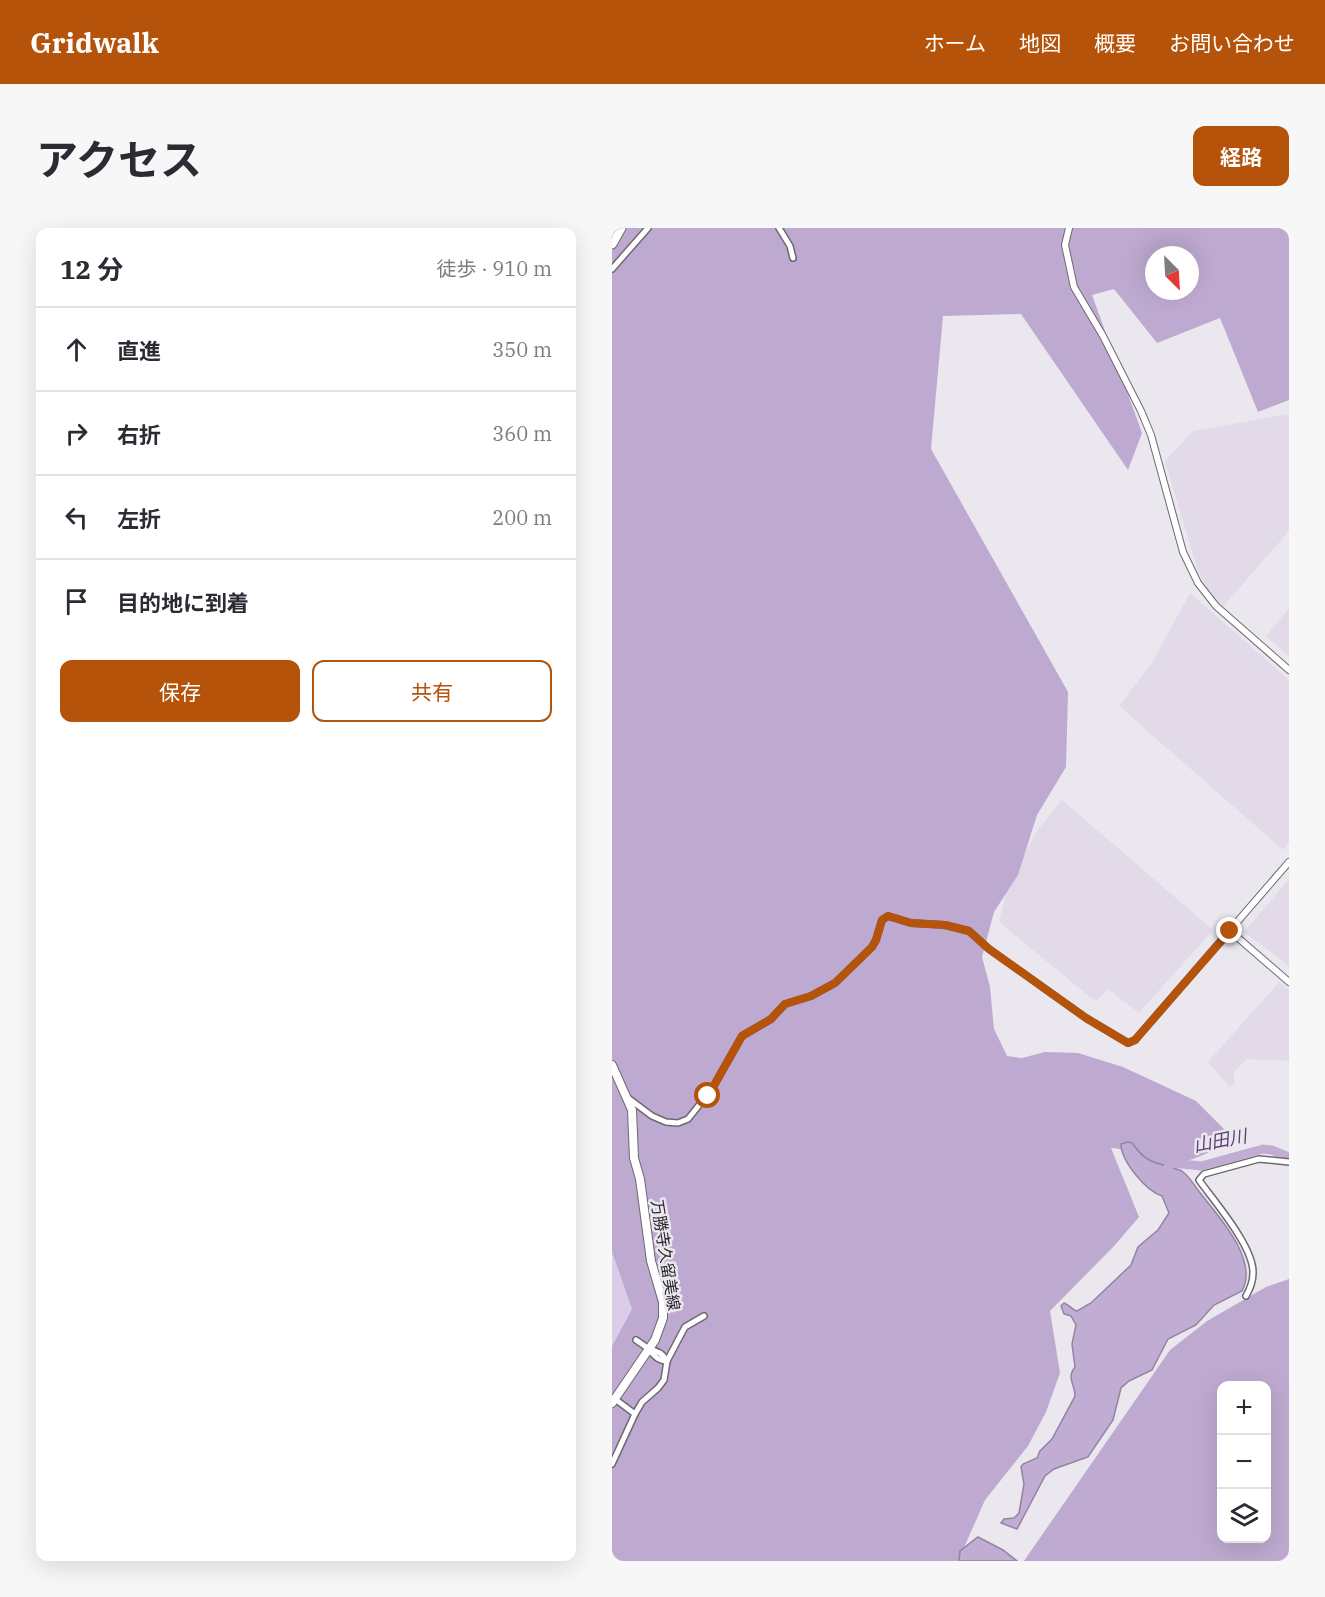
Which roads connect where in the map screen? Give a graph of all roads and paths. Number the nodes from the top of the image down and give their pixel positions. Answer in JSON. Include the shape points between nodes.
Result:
{"nodes":[{"id":1,"x":621,"y":228,"type":"edge"},
{"id":2,"x":648,"y":228,"type":"edge"},
{"id":3,"x":779,"y":228,"type":"edge"},
{"id":4,"x":1068,"y":228,"type":"edge"},
{"id":5,"x":612,"y":244,"type":"edge"},
{"id":6,"x":793,"y":258,"type":"dead end"},
{"id":7,"x":612,"y":269,"type":"edge"},
{"id":8,"x":1289,"y":670,"type":"edge"},
{"id":9,"x":1289,"y":862,"type":"edge"},
{"id":10,"x":1230,"y":931,"type":"junction"},
{"id":11,"x":1289,"y":982,"type":"edge"},
{"id":12,"x":1135,"y":1040,"type":"joint"},
{"id":13,"x":612,"y":1065,"type":"edge"},
{"id":14,"x":627,"y":1098,"type":"junction"},
{"id":15,"x":1289,"y":1162,"type":"edge"},
{"id":16,"x":1246,"y":1296,"type":"dead end"},
{"id":17,"x":704,"y":1316,"type":"dead end"},
{"id":18,"x":636,"y":1340,"type":"dead end"},
{"id":19,"x":649,"y":1350,"type":"junction"},
{"id":20,"x":667,"y":1361,"type":"junction"},
{"id":21,"x":613,"y":1401,"type":"edge"},
{"id":22,"x":634,"y":1414,"type":"junction"},
{"id":23,"x":612,"y":1464,"type":"edge"}],
"edges":[{"from":1,"to":5,"type":"highway"},
{"from":2,"to":7,"type":"street"},
{"from":3,"to":6,"type":"street"},
{"from":4,"to":8,"type":"street","via":[[1065,245],[1074,287],[1114,356],[1151,435],[1176,533],[1189,566],[1216,606]]},
{"from":9,"to":10,"type":"street"},
{"from":10,"to":11,"type":"street"},
{"from":10,"to":12,"type":"street"},
{"from":12,"to":14,"type":"street","via":[[1128,1043],[1086,1018],[969,931],[888,916],[882,920],[872,947],[835,983],[785,1004],[771,1019],[742,1036],[712,1089],[688,1119],[666,1122]]},
{"from":13,"to":14,"type":"main road","name":"万勝寺久留美線"},
{"from":14,"to":19,"type":"main road","name":"万勝寺久留美線","via":[[632,1110],[634,1158],[651,1261],[663,1302],[662,1324]]},
{"from":15,"to":16,"type":"street","via":[[1259,1159],[1204,1174],[1199,1180],[1248,1253],[1254,1272]]},
{"from":17,"to":20,"type":"street","via":[[686,1325]]},
{"from":18,"to":19,"type":"street"},
{"from":19,"to":20,"type":"street","via":[[655,1350]]},
{"from":19,"to":21,"type":"main road","name":"万勝寺久留美線"},
{"from":20,"to":22,"type":"street","via":[[664,1380]]},
{"from":21,"to":22,"type":"street"},
{"from":22,"to":23,"type":"street"}]}
